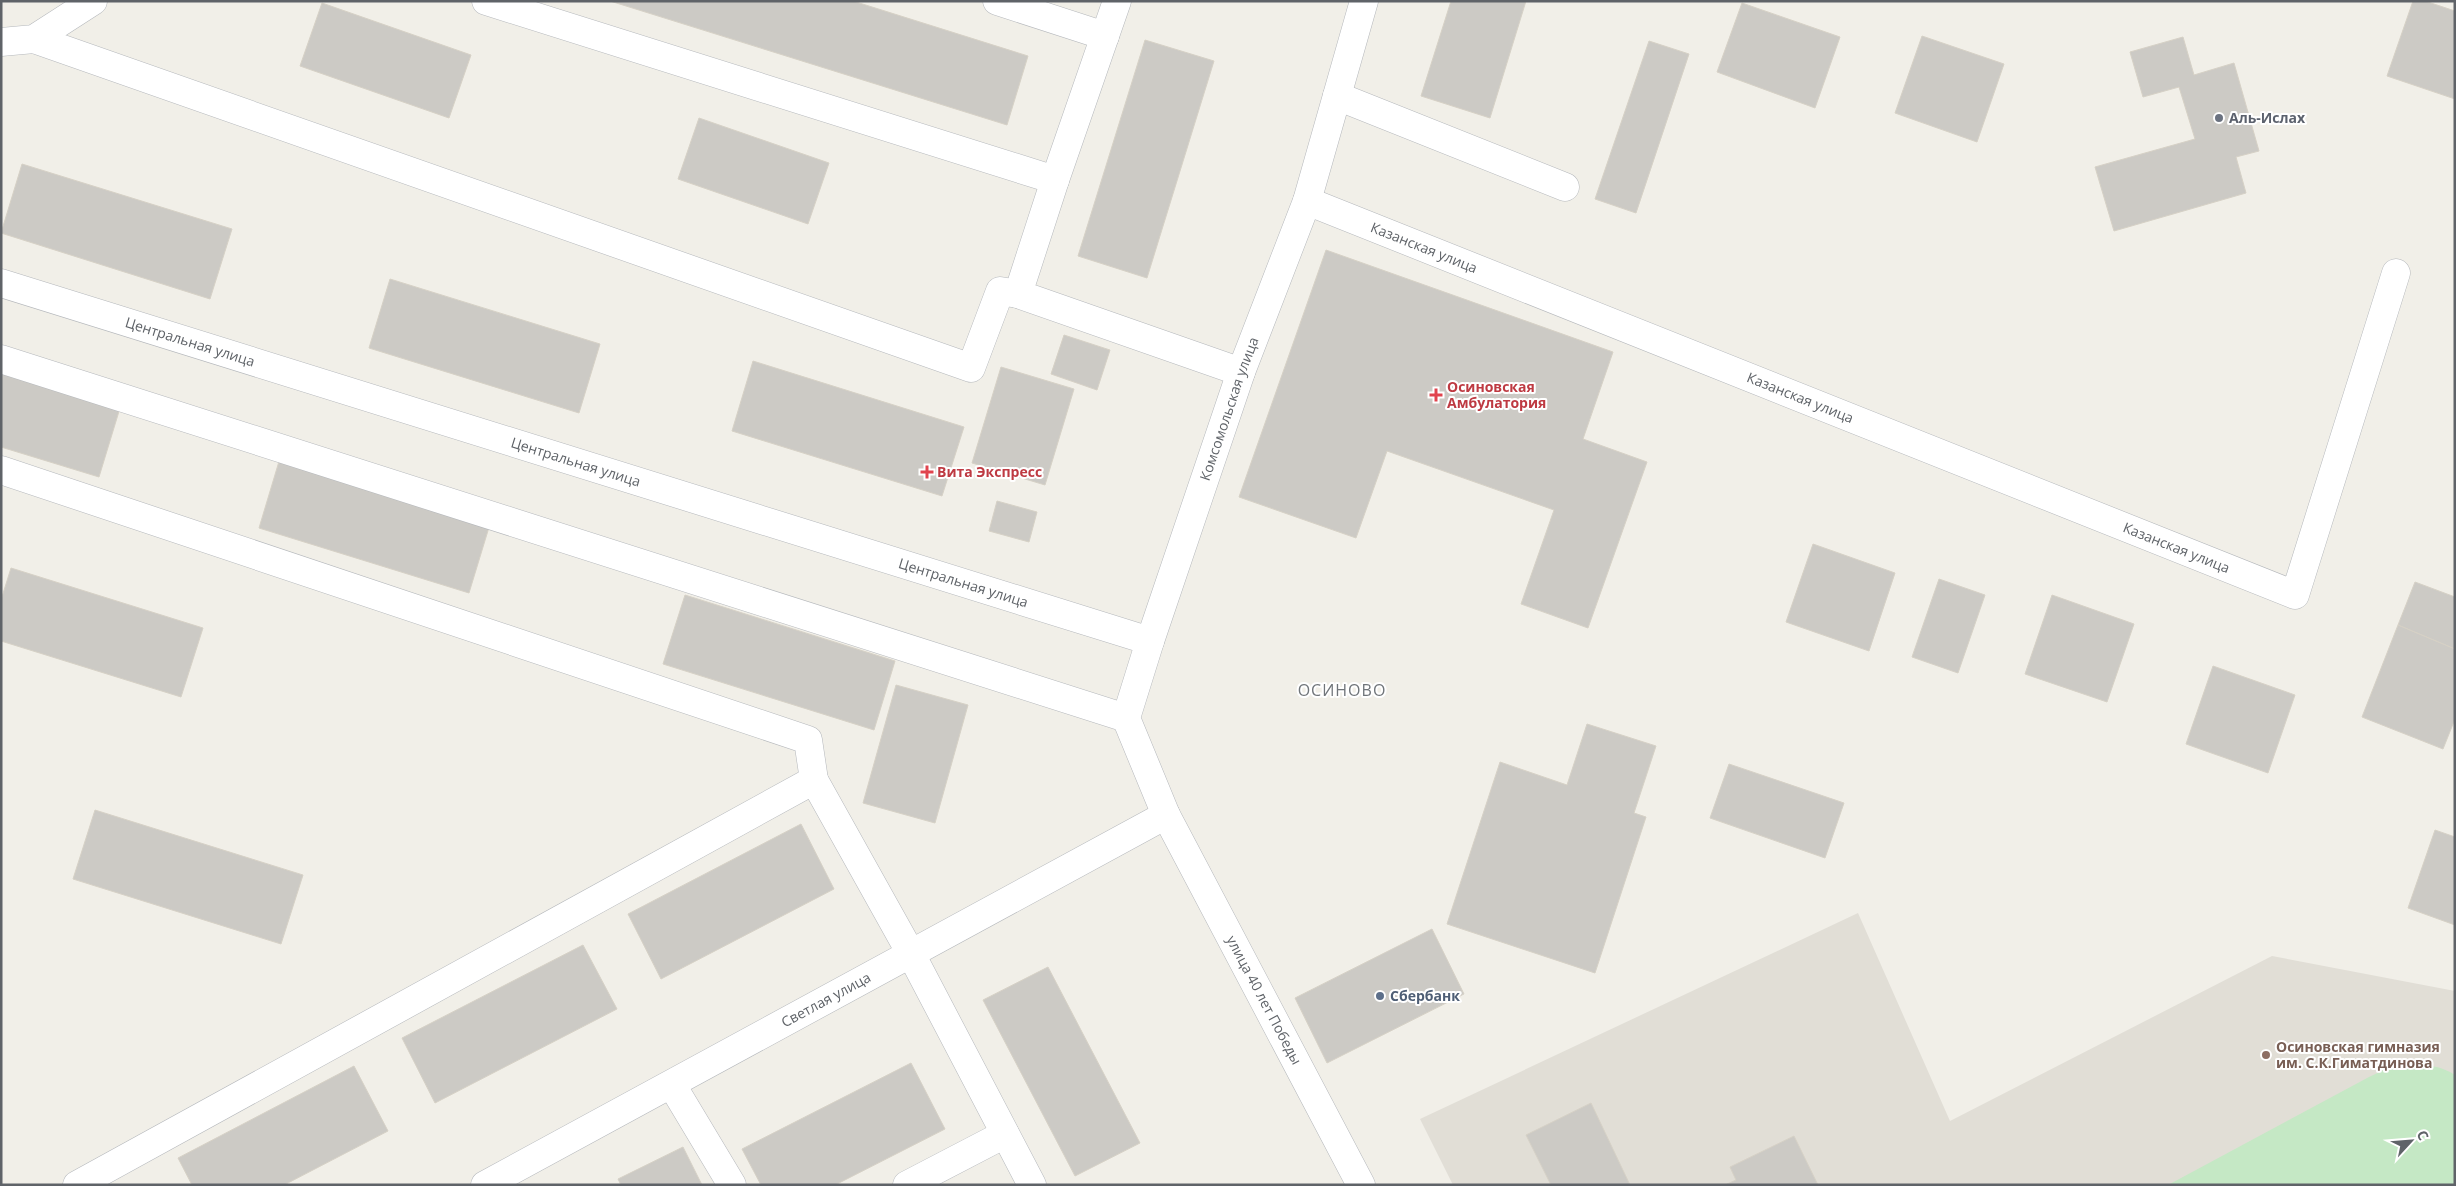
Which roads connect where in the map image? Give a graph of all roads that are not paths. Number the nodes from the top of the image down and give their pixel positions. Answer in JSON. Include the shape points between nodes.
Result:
{"nodes":[{"id":1,"x":93,"y":1,"type":"edge"},
{"id":2,"x":486,"y":1,"type":"edge"},
{"id":3,"x":997,"y":1,"type":"edge"},
{"id":4,"x":1117,"y":1,"type":"edge"},
{"id":5,"x":1364,"y":1,"type":"edge"},
{"id":6,"x":1105,"y":36,"type":"junction"},
{"id":7,"x":34,"y":39,"type":"junction"},
{"id":8,"x":1,"y":42,"type":"edge"},
{"id":9,"x":1337,"y":96,"type":"junction"},
{"id":10,"x":1055,"y":180,"type":"junction"},
{"id":11,"x":1565,"y":187,"type":"dead end"},
{"id":12,"x":1307,"y":201,"type":"junction"},
{"id":13,"x":2396,"y":273,"type":"dead end"},
{"id":14,"x":1,"y":283,"type":"edge"},
{"id":15,"x":1018,"y":294,"type":"junction"},
{"id":16,"x":1,"y":359,"type":"edge"},
{"id":17,"x":1241,"y":372,"type":"junction"},
{"id":18,"x":1,"y":470,"type":"edge"},
{"id":19,"x":1150,"y":641,"type":"junction"},
{"id":20,"x":1126,"y":718,"type":"junction"},
{"id":21,"x":814,"y":780,"type":"junction"},
{"id":22,"x":1166,"y":815,"type":"junction"},
{"id":23,"x":910,"y":952,"type":"junction"},
{"id":24,"x":672,"y":1085,"type":"junction"},
{"id":25,"x":1005,"y":1134,"type":"junction"},
{"id":26,"x":76,"y":1185,"type":"edge"},
{"id":27,"x":485,"y":1185,"type":"edge"},
{"id":28,"x":732,"y":1185,"type":"edge"},
{"id":29,"x":907,"y":1185,"type":"edge"},
{"id":30,"x":1032,"y":1185,"type":"edge"},
{"id":31,"x":1361,"y":1185,"type":"edge"}],
"edges":[{"from":1,"to":7,"type":"street"},
{"from":2,"to":10,"type":"street"},
{"from":3,"to":6,"type":"street"},
{"from":4,"to":6,"type":"street"},
{"from":5,"to":9,"type":"street","name":"Комсомольская улица"},
{"from":6,"to":10,"type":"street"},
{"from":7,"to":8,"type":"street"},
{"from":7,"to":15,"type":"street","via":[[971,368],[1000,290]]},
{"from":9,"to":11,"type":"street"},
{"from":9,"to":12,"type":"street","name":"Комсомольская улица"},
{"from":10,"to":15,"type":"street"},
{"from":12,"to":13,"type":"street","name":"Казанская улица","via":[[2295,595]]},
{"from":12,"to":17,"type":"street","name":"Комсомольская улица"},
{"from":14,"to":19,"type":"street","name":"Центральная улица"},
{"from":15,"to":17,"type":"street"},
{"from":16,"to":20,"type":"street"},
{"from":17,"to":19,"type":"street","name":"Комсомольская улица"},
{"from":18,"to":21,"type":"street","via":[[808,740]]},
{"from":19,"to":20,"type":"street","name":"Комсомольская улица"},
{"from":20,"to":22,"type":"street"},
{"from":21,"to":23,"type":"street"},
{"from":21,"to":26,"type":"street"},
{"from":22,"to":23,"type":"street","name":"Светлая улица"},
{"from":22,"to":31,"type":"street","name":"улица 40 лет Победы"},
{"from":23,"to":24,"type":"street","name":"Светлая улица"},
{"from":23,"to":25,"type":"street"},
{"from":24,"to":27,"type":"street","name":"Светлая улица"},
{"from":24,"to":28,"type":"street"},
{"from":25,"to":29,"type":"street"},
{"from":25,"to":30,"type":"street"}]}
